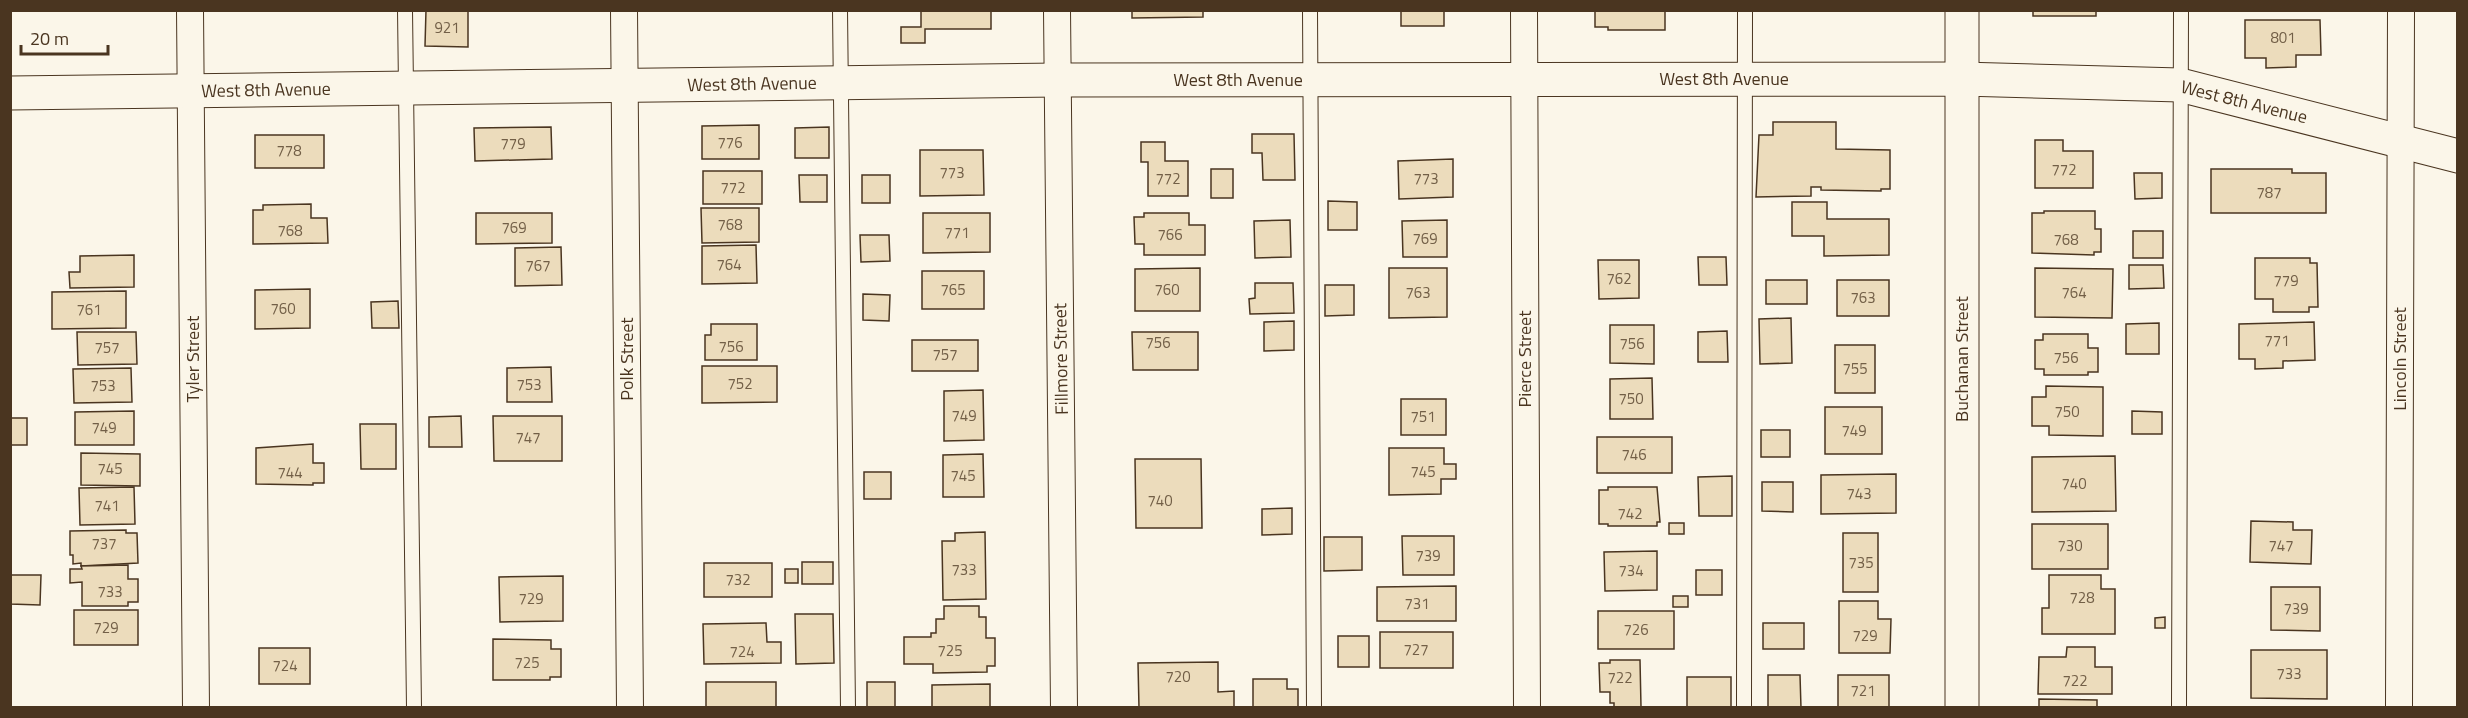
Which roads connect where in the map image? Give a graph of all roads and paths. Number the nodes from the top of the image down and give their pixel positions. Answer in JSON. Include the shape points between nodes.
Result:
{"nodes":[{"id":1,"x":190,"y":10,"type":"edge"},
{"id":2,"x":405,"y":10,"type":"edge"},
{"id":3,"x":624,"y":10,"type":"edge"},
{"id":4,"x":840,"y":10,"type":"edge"},
{"id":5,"x":1057,"y":10,"type":"edge"},
{"id":6,"x":1310,"y":10,"type":"edge"},
{"id":7,"x":1524,"y":10,"type":"edge"},
{"id":8,"x":1745,"y":10,"type":"edge"},
{"id":9,"x":1962,"y":10,"type":"edge"},
{"id":10,"x":2181,"y":10,"type":"edge"},
{"id":11,"x":2401,"y":10,"type":"edge"},
{"id":12,"x":1524,"y":79,"type":"junction"},
{"id":13,"x":1745,"y":79,"type":"junction"},
{"id":14,"x":1962,"y":79,"type":"junction"},
{"id":15,"x":1058,"y":80,"type":"junction"},
{"id":16,"x":1310,"y":80,"type":"junction"},
{"id":17,"x":841,"y":83,"type":"junction"},
{"id":18,"x":2180,"y":85,"type":"junction"},
{"id":19,"x":625,"y":86,"type":"junction"},
{"id":20,"x":406,"y":88,"type":"junction"},
{"id":21,"x":191,"y":90,"type":"junction"},
{"id":22,"x":10,"y":93,"type":"edge"},
{"id":23,"x":2401,"y":141,"type":"junction"},
{"id":24,"x":2457,"y":156,"type":"edge"},
{"id":25,"x":196,"y":708,"type":"edge"},
{"id":26,"x":414,"y":708,"type":"edge"},
{"id":27,"x":630,"y":708,"type":"edge"},
{"id":28,"x":848,"y":708,"type":"edge"},
{"id":29,"x":1064,"y":708,"type":"edge"},
{"id":30,"x":1314,"y":708,"type":"edge"},
{"id":31,"x":1527,"y":708,"type":"edge"},
{"id":32,"x":1744,"y":708,"type":"edge"},
{"id":33,"x":1962,"y":708,"type":"edge"},
{"id":34,"x":2179,"y":708,"type":"edge"},
{"id":35,"x":2399,"y":708,"type":"edge"}],
"edges":[{"from":1,"to":21,"type":"street","name":"Tyler Street"},
{"from":2,"to":20,"type":"lane"},
{"from":3,"to":19,"type":"street","name":"Polk Street"},
{"from":4,"to":17,"type":"lane"},
{"from":5,"to":15,"type":"street","name":"Fillmore Street"},
{"from":6,"to":16,"type":"lane"},
{"from":7,"to":12,"type":"street","name":"Pierce Street"},
{"from":8,"to":13,"type":"lane"},
{"from":9,"to":14,"type":"street","name":"Buchanan Street"},
{"from":10,"to":18,"type":"lane"},
{"from":11,"to":23,"type":"street","name":"Lincoln Street"},
{"from":12,"to":13,"type":"street","name":"West 8th Avenue"},
{"from":12,"to":16,"type":"street","name":"West 8th Avenue"},
{"from":12,"to":31,"type":"street","name":"Pierce Street"},
{"from":13,"to":14,"type":"street","name":"West 8th Avenue"},
{"from":13,"to":32,"type":"lane"},
{"from":14,"to":18,"type":"street","name":"West 8th Avenue"},
{"from":14,"to":33,"type":"street","name":"Buchanan Street"},
{"from":15,"to":16,"type":"street","name":"West 8th Avenue"},
{"from":15,"to":17,"type":"street","name":"West 8th Avenue"},
{"from":15,"to":29,"type":"street","name":"Fillmore Street"},
{"from":16,"to":30,"type":"lane"},
{"from":17,"to":19,"type":"street","name":"West 8th Avenue"},
{"from":17,"to":28,"type":"lane"},
{"from":18,"to":23,"type":"street","name":"West 8th Avenue"},
{"from":18,"to":34,"type":"lane"},
{"from":19,"to":20,"type":"street","name":"West 8th Avenue"},
{"from":19,"to":27,"type":"street","name":"Polk Street"},
{"from":20,"to":21,"type":"street","name":"West 8th Avenue"},
{"from":20,"to":26,"type":"lane"},
{"from":21,"to":22,"type":"street","name":"West 8th Avenue"},
{"from":21,"to":25,"type":"street","name":"Tyler Street"},
{"from":23,"to":24,"type":"street","name":"West 8th Avenue"},
{"from":23,"to":35,"type":"street","name":"Lincoln Street"}]}
